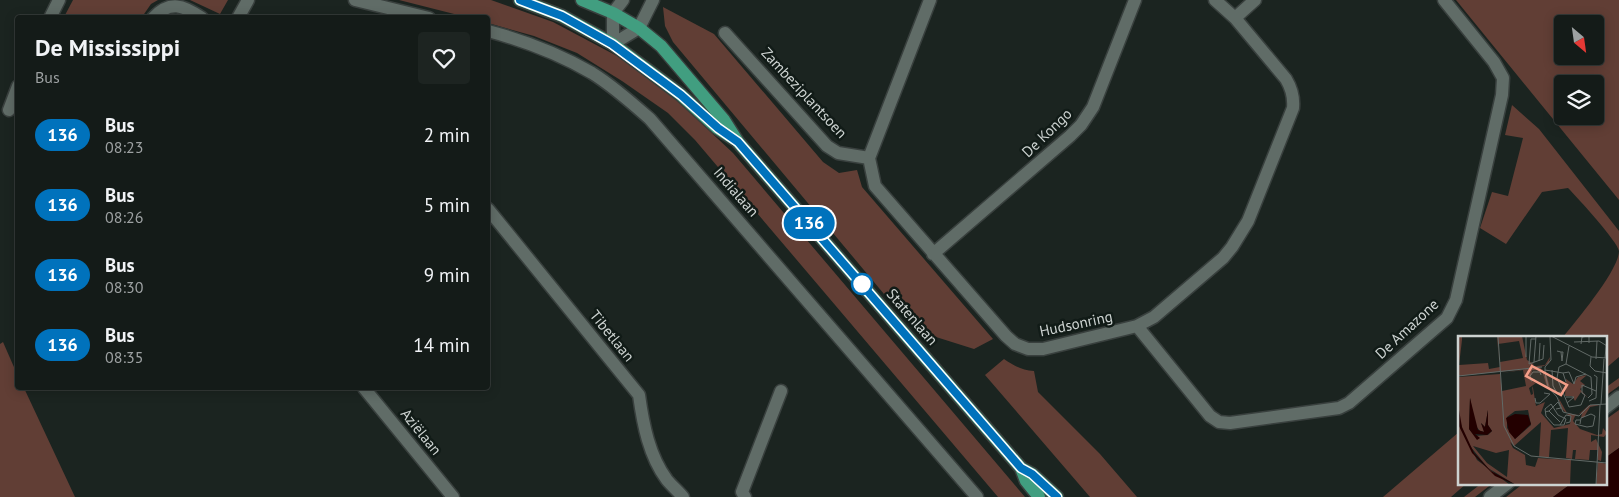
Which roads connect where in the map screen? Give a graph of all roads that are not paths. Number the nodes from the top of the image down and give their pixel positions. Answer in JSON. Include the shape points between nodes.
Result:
{"nodes":[{"id":1,"x":59,"y":0,"type":"edge"},
{"id":2,"x":248,"y":0,"type":"edge"},
{"id":3,"x":355,"y":0,"type":"edge"},
{"id":4,"x":520,"y":0,"type":"edge"},
{"id":5,"x":582,"y":0,"type":"edge"},
{"id":6,"x":623,"y":0,"type":"edge"},
{"id":7,"x":652,"y":0,"type":"edge"},
{"id":8,"x":930,"y":0,"type":"edge"},
{"id":9,"x":1135,"y":0,"type":"edge"},
{"id":10,"x":1215,"y":0,"type":"edge"},
{"id":11,"x":1255,"y":0,"type":"edge"},
{"id":12,"x":1444,"y":0,"type":"edge"},
{"id":13,"x":613,"y":13,"type":"junction"},
{"id":14,"x":52,"y":15,"type":"edge"},
{"id":15,"x":156,"y":15,"type":"edge"},
{"id":16,"x":198,"y":15,"type":"edge"},
{"id":17,"x":240,"y":15,"type":"edge"},
{"id":18,"x":417,"y":15,"type":"edge"},
{"id":19,"x":1235,"y":18,"type":"junction"},
{"id":20,"x":639,"y":28,"type":"junction"},
{"id":21,"x":490,"y":32,"type":"edge"},
{"id":22,"x":725,"y":33,"type":"dead end"},
{"id":23,"x":612,"y":44,"type":"junction"},
{"id":24,"x":15,"y":94,"type":"edge"},
{"id":25,"x":9,"y":110,"type":"edge"},
{"id":26,"x":738,"y":142,"type":"junction"},
{"id":27,"x":869,"y":158,"type":"junction"},
{"id":28,"x":490,"y":211,"type":"edge"},
{"id":29,"x":933,"y":254,"type":"junction"},
{"id":30,"x":1137,"y":326,"type":"junction"},
{"id":31,"x":366,"y":390,"type":"edge"},
{"id":32,"x":781,"y":391,"type":"dead end"},
{"id":33,"x":1619,"y":398,"type":"edge"},
{"id":34,"x":1606,"y":407,"type":"edge"},
{"id":35,"x":1021,"y":468,"type":"junction"},
{"id":36,"x":1507,"y":484,"type":"edge"},
{"id":37,"x":453,"y":497,"type":"edge"},
{"id":38,"x":683,"y":497,"type":"edge"},
{"id":39,"x":744,"y":497,"type":"edge"},
{"id":40,"x":977,"y":497,"type":"edge"},
{"id":41,"x":1039,"y":497,"type":"edge"},
{"id":42,"x":1057,"y":497,"type":"edge"},
{"id":43,"x":1490,"y":497,"type":"edge"}],
"edges":[{"from":1,"to":14,"type":"street"},
{"from":2,"to":17,"type":"street"},
{"from":3,"to":18,"type":"street"},
{"from":4,"to":23,"type":"main road","name":"Statenlaan","via":[[562,16]]},
{"from":5,"to":13,"type":"main road","name":"Statenlaan"},
{"from":6,"to":13,"type":"street"},
{"from":7,"to":20,"type":"street"},
{"from":8,"to":27,"type":"street"},
{"from":9,"to":29,"type":"street","name":"De Kongo","via":[[1096,100],[1081,125]]},
{"from":10,"to":19,"type":"street","name":"Hudsonring"},
{"from":11,"to":19,"type":"street"},
{"from":12,"to":30,"type":"street","name":"De Amazone","via":[[1503,78],[1502,95],[1456,300],[1447,318],[1339,408],[1230,423],[1219,422],[1210,416]]},
{"from":13,"to":20,"type":"main road","name":"Statenlaan"},
{"from":13,"to":23,"type":"street"},
{"from":15,"to":16,"type":"street","via":[[174,3]]},
{"from":19,"to":30,"type":"street","name":"Hudsonring","via":[[1286,79],[1292,89],[1293,108],[1248,221],[1232,247],[1154,316]]},
{"from":20,"to":23,"type":"street"},
{"from":20,"to":26,"type":"main road","name":"Statenlaan","via":[[672,57]]},
{"from":21,"to":40,"type":"street","name":"Indialaan","via":[[551,53],[592,73],[650,119]]},
{"from":22,"to":27,"type":"street","name":"Zambeziplantsoen","via":[[827,146],[838,154]]},
{"from":23,"to":26,"type":"main road","name":"Statenlaan"},
{"from":24,"to":25,"type":"street"},
{"from":26,"to":35,"type":"main road","name":"Statenlaan"},
{"from":27,"to":29,"type":"street","name":"Hudsonring","via":[[875,186]]},
{"from":28,"to":38,"type":"street","name":"Tibetlaan","via":[[639,395],[654,456],[666,478]]},
{"from":29,"to":30,"type":"street","name":"Hudsonring","via":[[1015,344],[1042,349]]},
{"from":31,"to":37,"type":"street","name":"Aziëlaan"},
{"from":32,"to":39,"type":"street","via":[[742,492]]},
{"from":33,"to":34,"type":"street"},
{"from":35,"to":41,"type":"main road","name":"Statenlaan","via":[[1026,481]]},
{"from":35,"to":42,"type":"main road","name":"Statenlaan"},
{"from":36,"to":43,"type":"street"}]}
